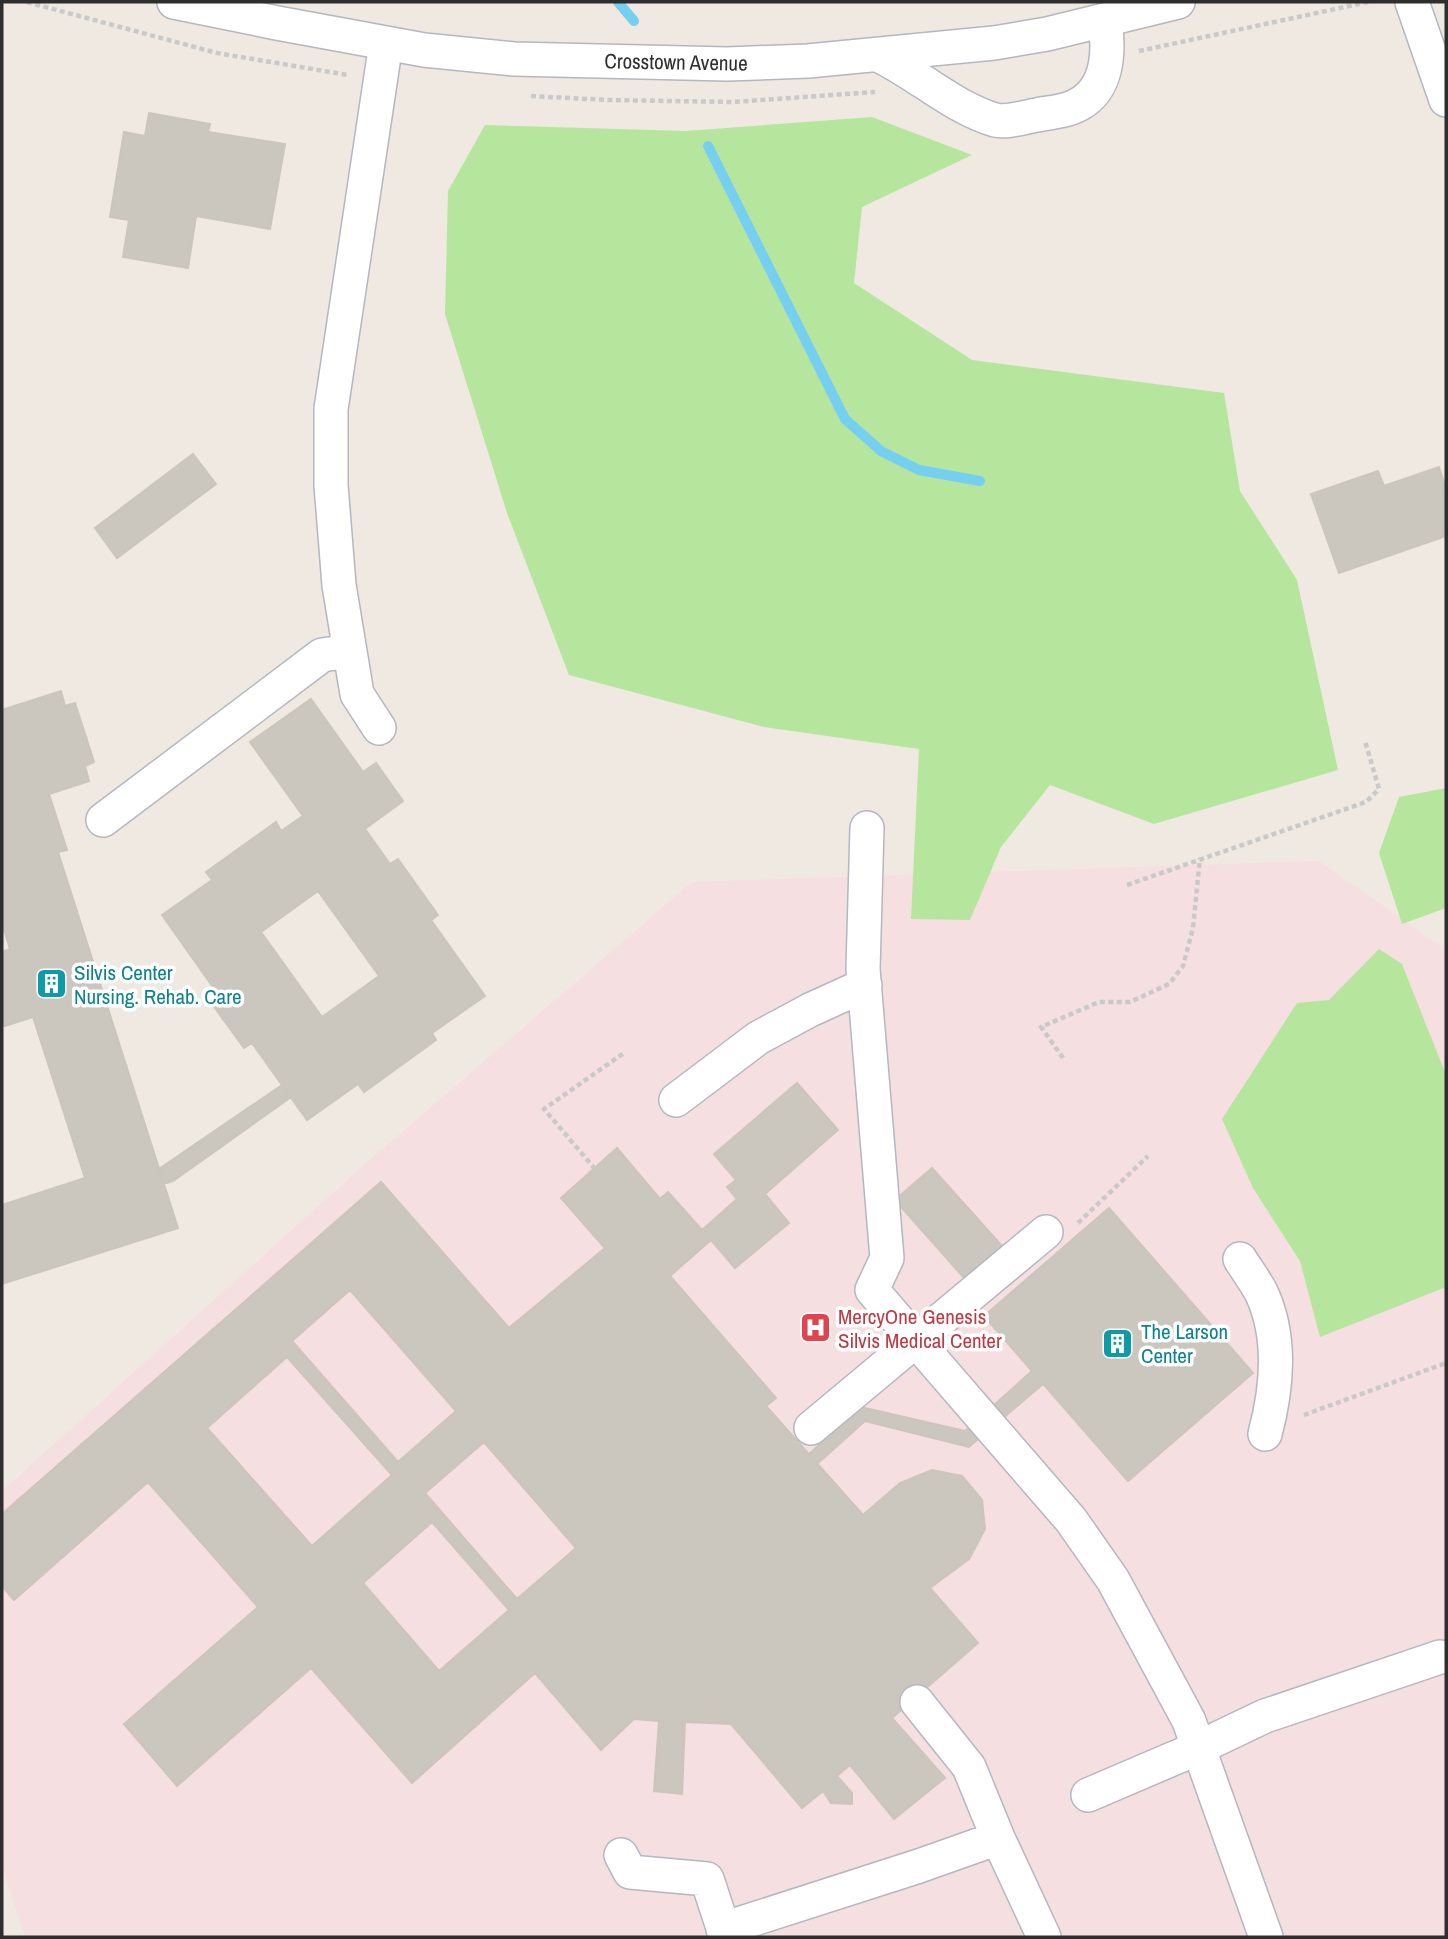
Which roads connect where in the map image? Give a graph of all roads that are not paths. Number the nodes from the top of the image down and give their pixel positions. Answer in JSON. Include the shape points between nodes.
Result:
{"nodes":[{"id":1,"x":174,"y":2,"type":"edge"},
{"id":2,"x":1178,"y":2,"type":"edge"},
{"id":3,"x":1412,"y":2,"type":"edge"},
{"id":4,"x":1105,"y":20,"type":"junction"},
{"id":5,"x":386,"y":43,"type":"junction"},
{"id":6,"x":878,"y":55,"type":"junction"},
{"id":7,"x":1446,"y":100,"type":"edge"},
{"id":8,"x":350,"y":651,"type":"junction"},
{"id":9,"x":379,"y":729,"type":"dead end"},
{"id":10,"x":103,"y":820,"type":"dead end"},
{"id":11,"x":867,"y":828,"type":"dead end"},
{"id":12,"x":864,"y":985,"type":"junction"},
{"id":13,"x":676,"y":1100,"type":"dead end"},
{"id":14,"x":1046,"y":1232,"type":"dead end"},
{"id":15,"x":1240,"y":1259,"type":"dead end"},
{"id":16,"x":916,"y":1341,"type":"junction"},
{"id":17,"x":1267,"y":1426,"type":"road end"},
{"id":18,"x":811,"y":1428,"type":"dead end"},
{"id":19,"x":1440,"y":1657,"type":"dead end"},
{"id":20,"x":917,"y":1702,"type":"dead end"},
{"id":21,"x":1198,"y":1748,"type":"junction"},
{"id":22,"x":1088,"y":1795,"type":"dead end"},
{"id":23,"x":998,"y":1838,"type":"junction"},
{"id":24,"x":621,"y":1856,"type":"dead end"},
{"id":25,"x":725,"y":1933,"type":"edge"},
{"id":26,"x":1044,"y":1937,"type":"edge"},
{"id":27,"x":1266,"y":1937,"type":"edge"}],
"edges":[{"from":1,"to":5,"type":"street","name":"Crosstown Avenue"},
{"from":2,"to":4,"type":"street","name":"Crosstown Avenue"},
{"from":3,"to":7,"type":"street"},
{"from":4,"to":6,"type":"street","name":"Crosstown Avenue","via":[[994,43]]},
{"from":4,"to":6,"type":"street","via":[[1109,45],[1105,71],[1094,94],[1070,108],[1020,118],[998,121],[968,110]]},
{"from":5,"to":6,"type":"street","name":"Crosstown Avenue","via":[[514,59],[606,62],[727,64]]},
{"from":5,"to":8,"type":"street","via":[[331,409],[332,498]]},
{"from":8,"to":9,"type":"street","via":[[357,694]]},
{"from":8,"to":10,"type":"street","via":[[322,655]]},
{"from":11,"to":12,"type":"street"},
{"from":12,"to":13,"type":"street","via":[[758,1038]]},
{"from":12,"to":16,"type":"street","via":[[887,1258],[872,1290]]},
{"from":14,"to":16,"type":"street"},
{"from":15,"to":17,"type":"street","via":[[1261,1293],[1271,1325],[1276,1362]]},
{"from":16,"to":18,"type":"street"},
{"from":16,"to":21,"type":"street","via":[[1071,1520],[1113,1580],[1189,1721]]},
{"from":19,"to":21,"type":"street","via":[[1265,1716]]},
{"from":20,"to":23,"type":"street","via":[[969,1767]]},
{"from":21,"to":22,"type":"street"},
{"from":21,"to":27,"type":"street"},
{"from":23,"to":25,"type":"street"},
{"from":23,"to":26,"type":"street"},
{"from":24,"to":25,"type":"street","via":[[630,1872],[708,1879]]}]}
